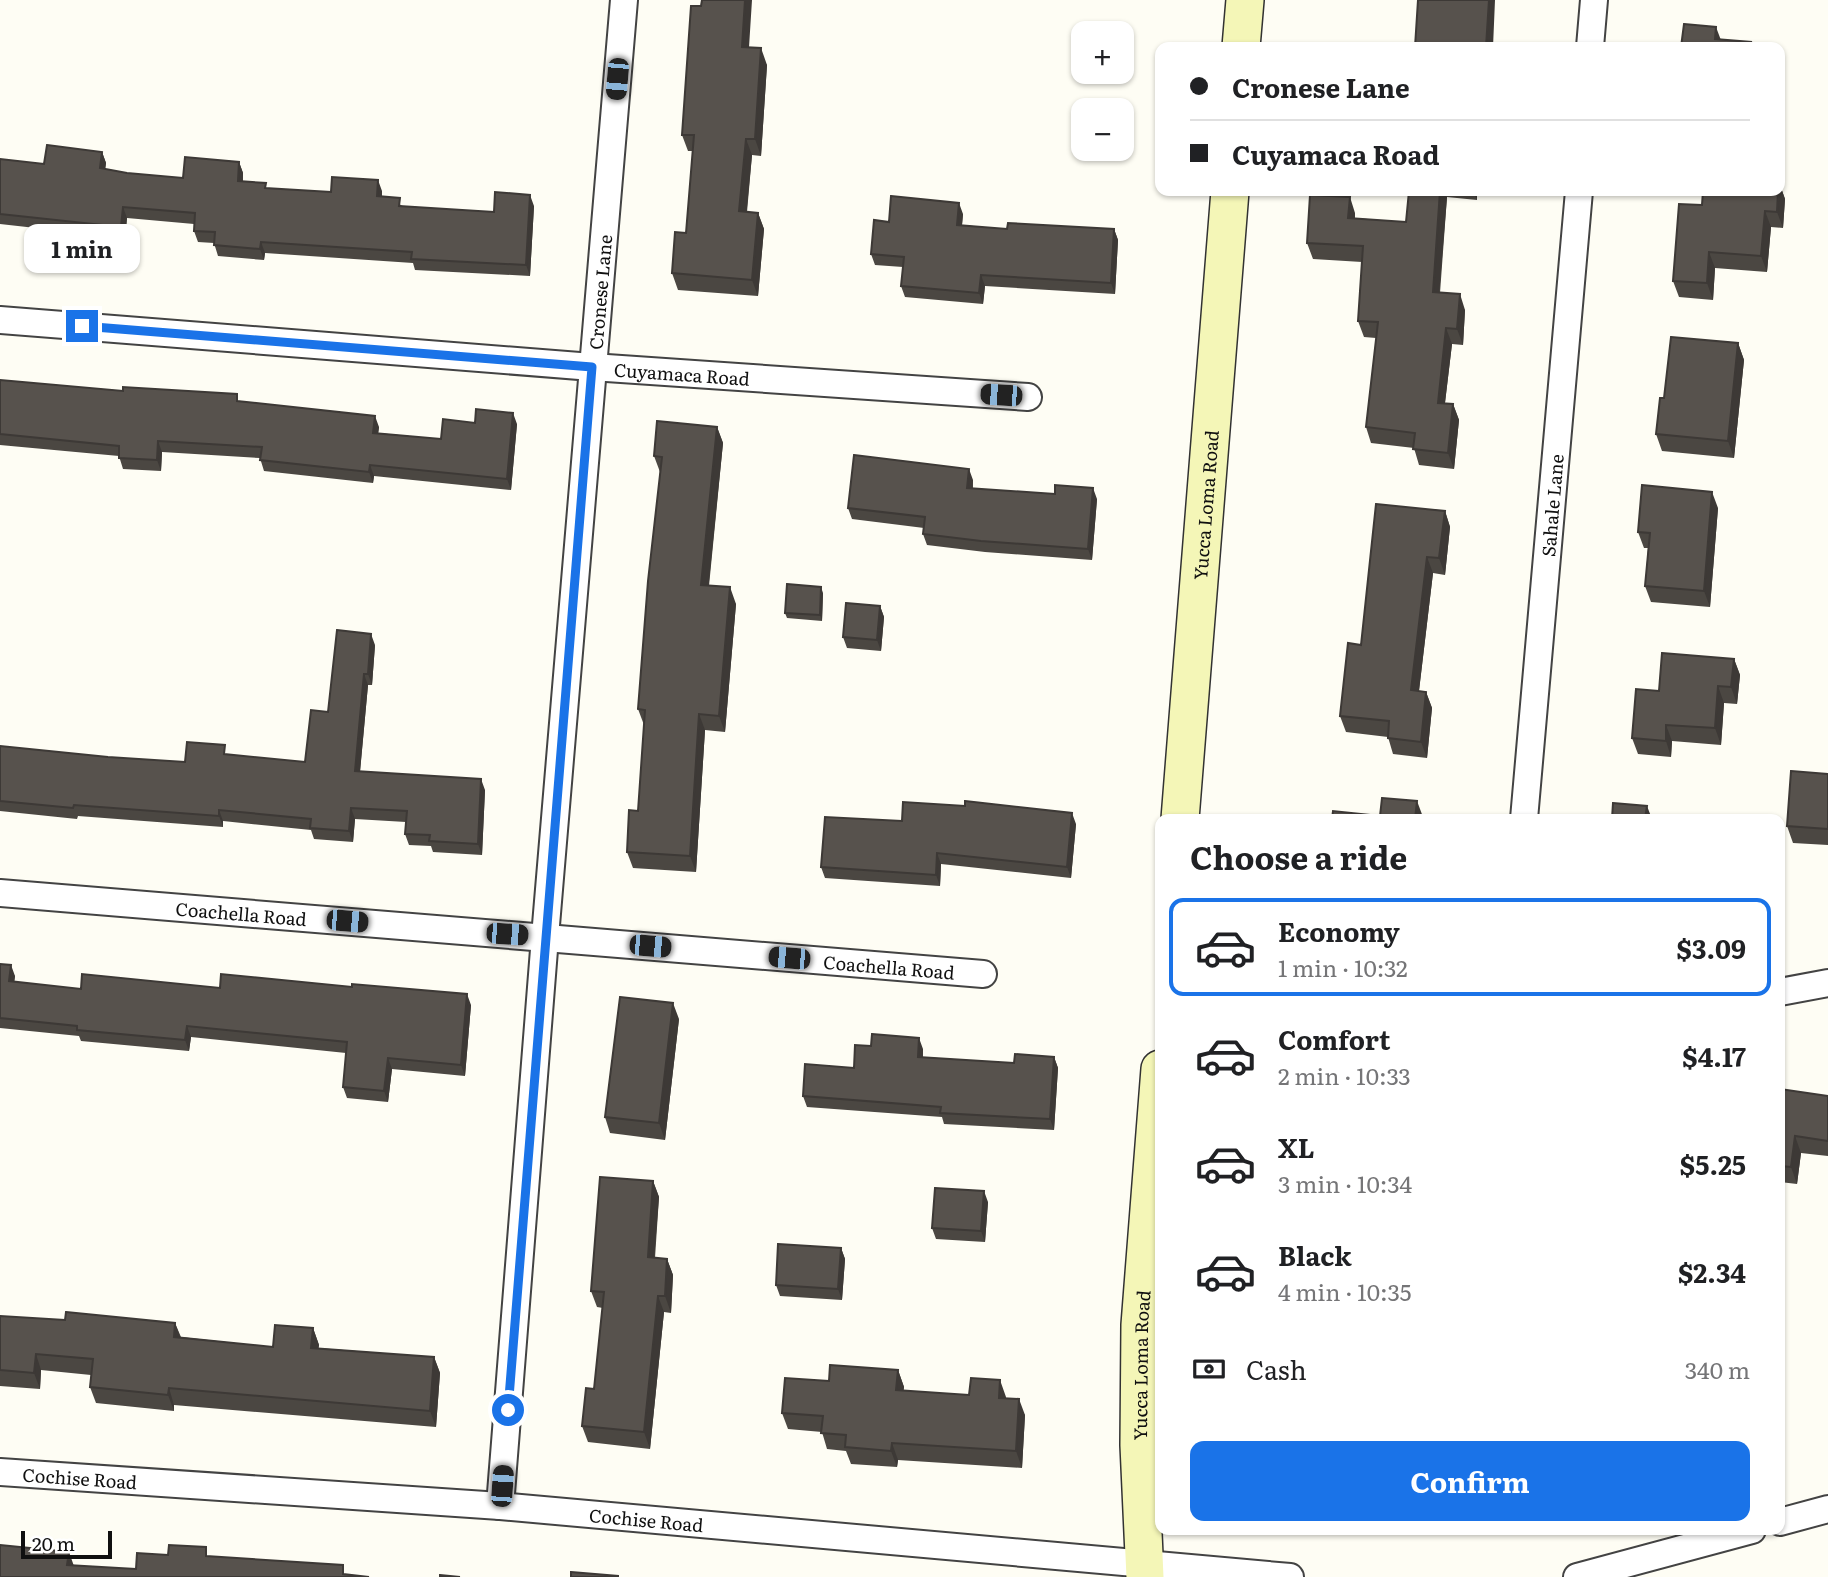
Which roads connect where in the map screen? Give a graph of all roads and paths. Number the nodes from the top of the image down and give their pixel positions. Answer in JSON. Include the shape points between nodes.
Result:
{"nodes":[{"id":1,"x":624,"y":0,"type":"edge"},
{"id":2,"x":1245,"y":0,"type":"edge"},
{"id":3,"x":1594,"y":0,"type":"edge"},
{"id":4,"x":1241,"y":42,"type":"edge"},
{"id":5,"x":1590,"y":42,"type":"edge"},
{"id":6,"x":1230,"y":196,"type":"edge"},
{"id":7,"x":1578,"y":196,"type":"edge"},
{"id":8,"x":0,"y":320,"type":"edge"},
{"id":9,"x":592,"y":367,"type":"junction"},
{"id":10,"x":1028,"y":397,"type":"dead end"},
{"id":11,"x":1180,"y":814,"type":"edge"},
{"id":12,"x":1524,"y":814,"type":"edge"},
{"id":13,"x":0,"y":893,"type":"edge"},
{"id":14,"x":545,"y":937,"type":"junction"},
{"id":15,"x":982,"y":974,"type":"dead end"},
{"id":16,"x":1828,"y":983,"type":"edge"},
{"id":17,"x":1785,"y":991,"type":"edge"},
{"id":18,"x":1155,"y":1133,"type":"edge"},
{"id":19,"x":0,"y":1472,"type":"edge"},
{"id":20,"x":500,"y":1506,"type":"junction"},
{"id":21,"x":1828,"y":1509,"type":"edge"},
{"id":22,"x":1785,"y":1521,"type":"edge"},
{"id":23,"x":1733,"y":1535,"type":"edge"},
{"id":24,"x":1145,"y":1571,"type":"edge"},
{"id":25,"x":1290,"y":1577,"type":"edge"},
{"id":26,"x":1577,"y":1577,"type":"edge"}],
"edges":[{"from":1,"to":9,"type":"street","name":"Cronese Lane"},
{"from":2,"to":4,"type":"main road"},
{"from":3,"to":5,"type":"street"},
{"from":6,"to":11,"type":"main road","name":"Yucca Loma Road"},
{"from":7,"to":12,"type":"street","name":"Sahale Lane"},
{"from":8,"to":9,"type":"street","name":"Cuyamaca Road"},
{"from":9,"to":10,"type":"street","name":"Cuyamaca Road"},
{"from":9,"to":14,"type":"street","name":"Cronese Lane"},
{"from":13,"to":14,"type":"street","name":"Coachella Road"},
{"from":14,"to":15,"type":"street","name":"Coachella Road"},
{"from":14,"to":20,"type":"street","name":"Cronese Lane"},
{"from":16,"to":17,"type":"street"},
{"from":18,"to":24,"type":"main road","name":"Yucca Loma Road","via":[[1140,1325]]},
{"from":19,"to":20,"type":"street","name":"Cochise Road"},
{"from":20,"to":24,"type":"street","name":"Cochise Road"},
{"from":21,"to":22,"type":"street"},
{"from":23,"to":26,"type":"street"},
{"from":24,"to":25,"type":"street","name":"Cochise Road"}]}
